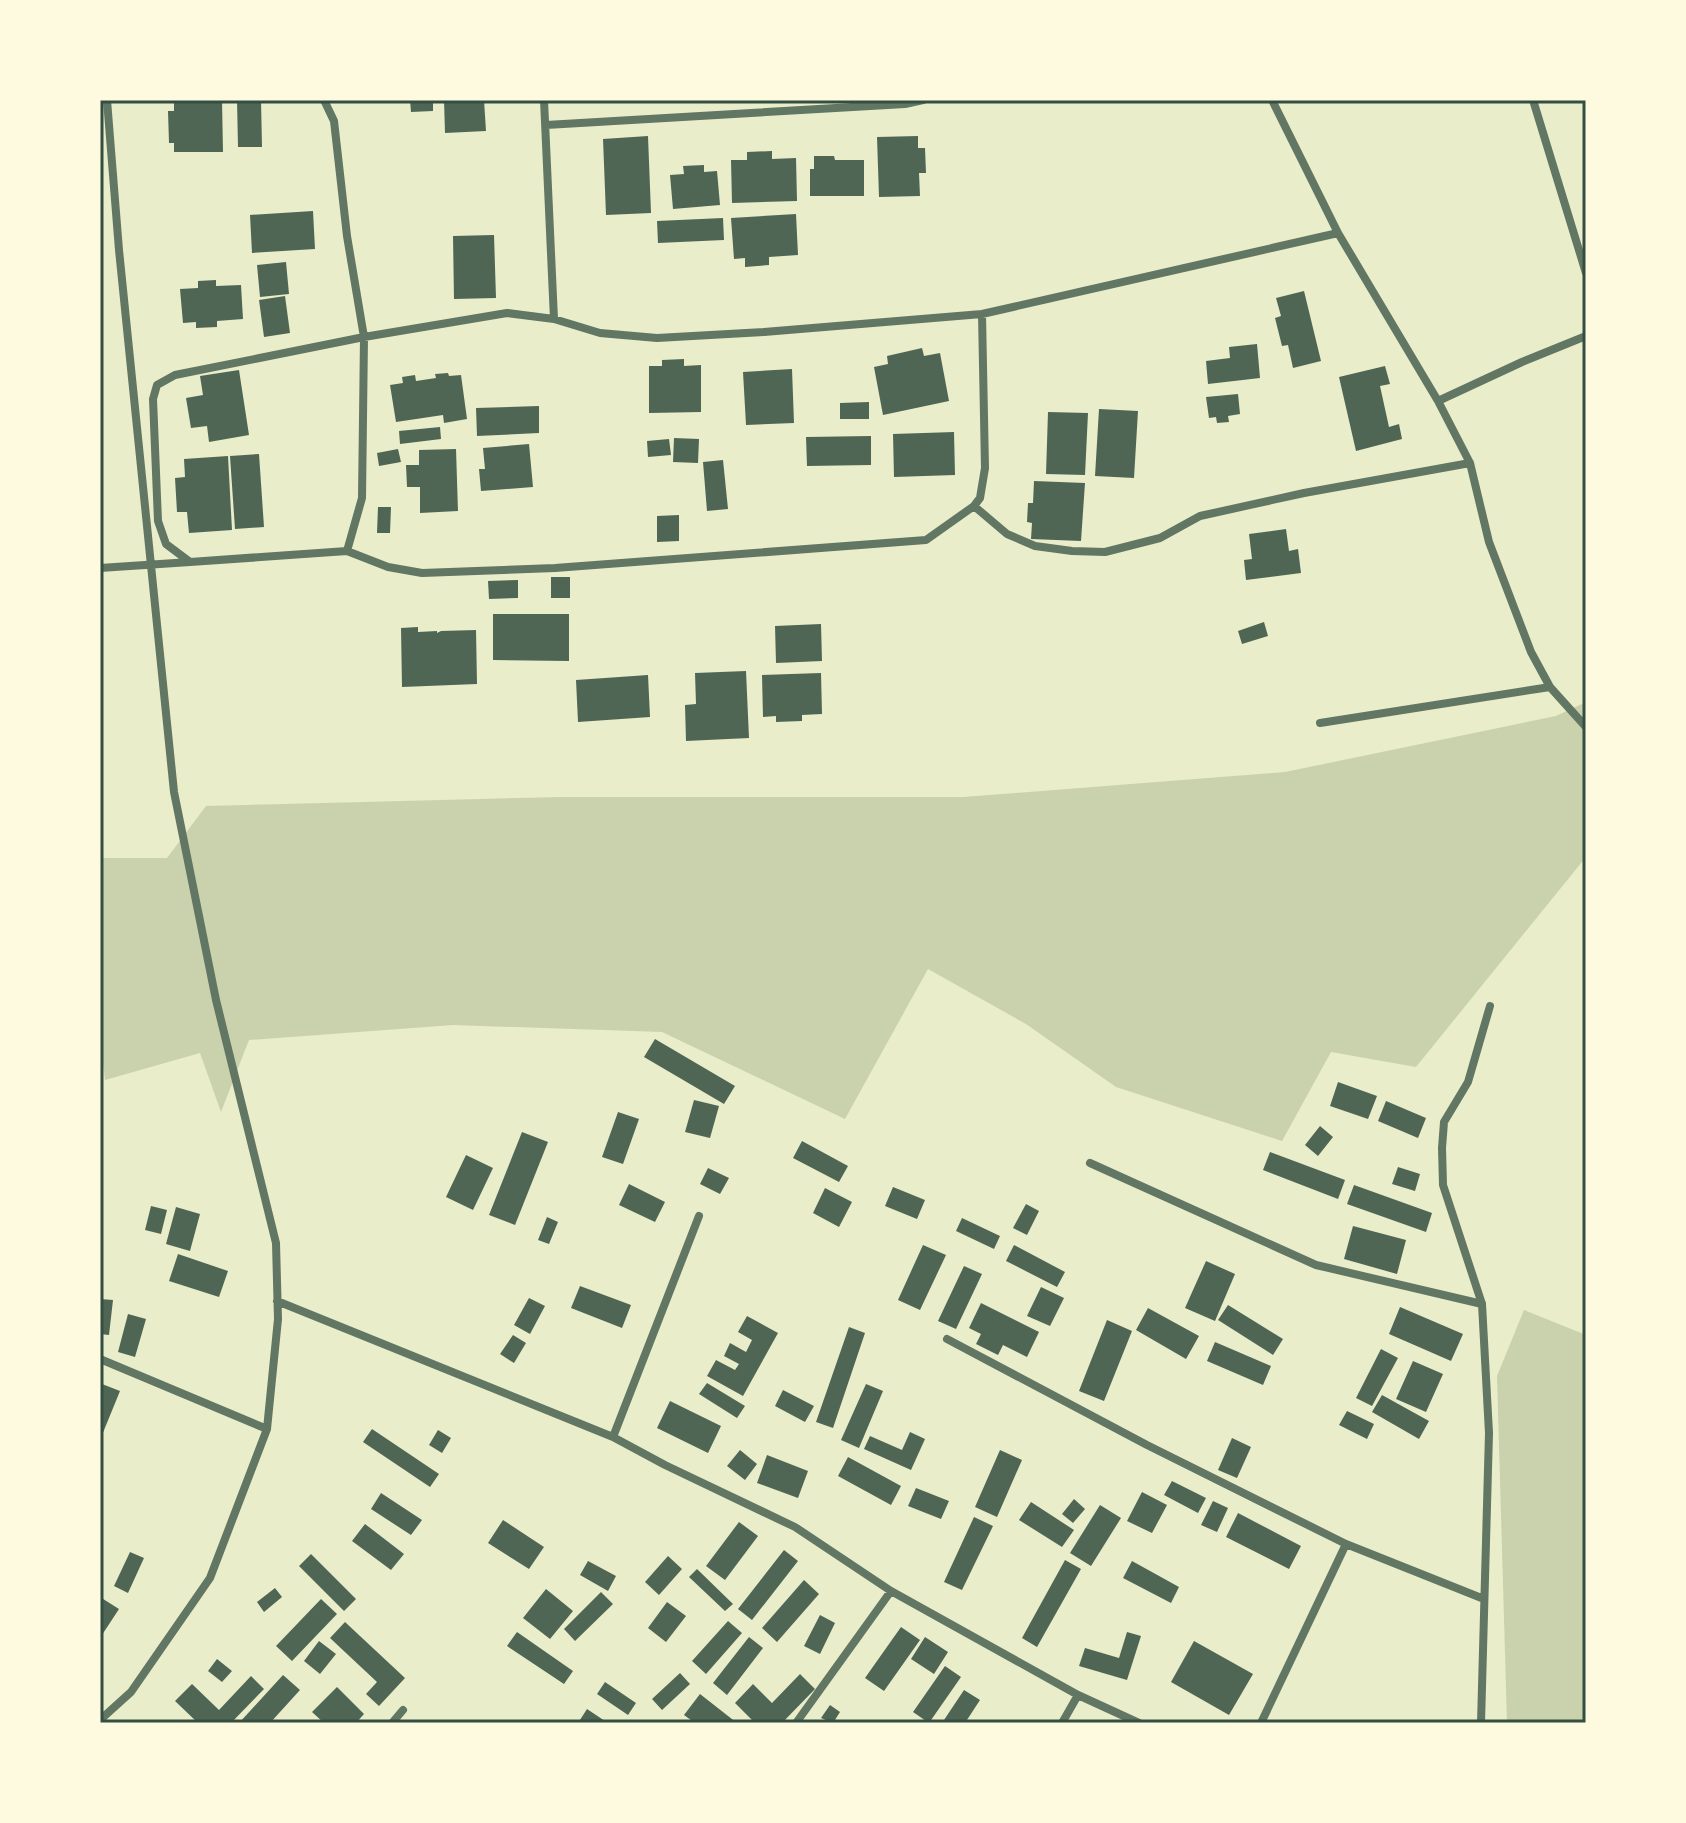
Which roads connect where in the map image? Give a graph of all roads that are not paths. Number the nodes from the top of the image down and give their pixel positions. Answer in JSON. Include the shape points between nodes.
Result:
{"nodes":[{"id":1,"x":107,"y":100,"type":"edge"},
{"id":2,"x":324,"y":100,"type":"edge"},
{"id":3,"x":544,"y":100,"type":"edge"},
{"id":4,"x":923,"y":100,"type":"edge"},
{"id":5,"x":1272,"y":100,"type":"edge"},
{"id":6,"x":1533,"y":100,"type":"edge"},
{"id":7,"x":546,"y":125,"type":"junction"},
{"id":8,"x":112,"y":170,"type":"junction"},
{"id":9,"x":100,"y":172,"type":"edge"},
{"id":10,"x":1338,"y":233,"type":"junction"},
{"id":11,"x":1586,"y":273,"type":"edge"},
{"id":12,"x":982,"y":314,"type":"junction"},
{"id":13,"x":554,"y":319,"type":"junction"},
{"id":14,"x":1586,"y":336,"type":"edge"},
{"id":15,"x":364,"y":337,"type":"junction"},
{"id":16,"x":1438,"y":401,"type":"junction"},
{"id":17,"x":1470,"y":463,"type":"junction"},
{"id":18,"x":974,"y":506,"type":"junction"},
{"id":19,"x":347,"y":551,"type":"junction"},
{"id":20,"x":190,"y":562,"type":"junction"},
{"id":21,"x":151,"y":565,"type":"junction"},
{"id":22,"x":100,"y":568,"type":"edge"},
{"id":23,"x":1550,"y":687,"type":"junction"},
{"id":24,"x":1320,"y":723,"type":"dead end"},
{"id":25,"x":1586,"y":727,"type":"edge"},
{"id":26,"x":1490,"y":1006,"type":"dead end"},
{"id":27,"x":1090,"y":1163,"type":"dead end"},
{"id":28,"x":699,"y":1216,"type":"dead end"},
{"id":29,"x":277,"y":1301,"type":"junction"},
{"id":30,"x":1482,"y":1304,"type":"junction"},
{"id":31,"x":947,"y":1339,"type":"dead end"},
{"id":32,"x":100,"y":1359,"type":"edge"},
{"id":33,"x":267,"y":1429,"type":"junction"},
{"id":34,"x":613,"y":1437,"type":"junction"},
{"id":35,"x":1346,"y":1544,"type":"junction"},
{"id":36,"x":891,"y":1591,"type":"junction"},
{"id":37,"x":1484,"y":1599,"type":"junction"},
{"id":38,"x":1078,"y":1695,"type":"junction"},
{"id":39,"x":403,"y":1710,"type":"dead end"},
{"id":40,"x":100,"y":1720,"type":"edge"},
{"id":41,"x":392,"y":1723,"type":"edge"},
{"id":42,"x":796,"y":1723,"type":"edge"},
{"id":43,"x":1062,"y":1723,"type":"edge"},
{"id":44,"x":1139,"y":1723,"type":"edge"},
{"id":45,"x":1261,"y":1723,"type":"edge"},
{"id":46,"x":1481,"y":1723,"type":"edge"}],
"edges":[{"from":1,"to":8,"type":"street"},
{"from":2,"to":15,"type":"street","via":[[334,121]]},
{"from":3,"to":7,"type":"street"},
{"from":4,"to":7,"type":"street"},
{"from":5,"to":10,"type":"street"},
{"from":6,"to":11,"type":"street"},
{"from":7,"to":13,"type":"street"},
{"from":8,"to":9,"type":"street"},
{"from":8,"to":21,"type":"street"},
{"from":10,"to":12,"type":"street"},
{"from":10,"to":16,"type":"street"},
{"from":12,"to":13,"type":"street","via":[[657,338],[600,333]]},
{"from":12,"to":18,"type":"street","via":[[985,468]]},
{"from":13,"to":15,"type":"street","via":[[507,313]]},
{"from":14,"to":16,"type":"street"},
{"from":15,"to":19,"type":"street","via":[[362,498]]},
{"from":15,"to":20,"type":"street","via":[[175,375],[157,385],[153,399],[158,521],[166,544]]},
{"from":16,"to":17,"type":"street"},
{"from":17,"to":18,"type":"street","via":[[1200,516],[1160,538],[1105,552],[1035,546],[1007,534]]},
{"from":17,"to":23,"type":"street","via":[[1489,542]]},
{"from":18,"to":19,"type":"street","via":[[926,540],[555,568],[422,573]]},
{"from":19,"to":20,"type":"street"},
{"from":20,"to":21,"type":"street"},
{"from":21,"to":22,"type":"street"},
{"from":21,"to":29,"type":"street","via":[[174,792],[216,1000],[276,1243]]},
{"from":23,"to":24,"type":"street"},
{"from":23,"to":25,"type":"street"},
{"from":26,"to":30,"type":"street","via":[[1468,1082],[1444,1122],[1442,1148],[1443,1185]]},
{"from":27,"to":30,"type":"street","via":[[1316,1265]]},
{"from":28,"to":34,"type":"street"},
{"from":29,"to":33,"type":"street"},
{"from":29,"to":34,"type":"street"},
{"from":30,"to":37,"type":"street","via":[[1489,1433]]},
{"from":31,"to":35,"type":"street"},
{"from":32,"to":33,"type":"street"},
{"from":33,"to":40,"type":"street","via":[[210,1578],[131,1692]]},
{"from":34,"to":36,"type":"street","via":[[795,1527]]},
{"from":35,"to":37,"type":"street"},
{"from":35,"to":45,"type":"street"},
{"from":36,"to":38,"type":"street"},
{"from":36,"to":42,"type":"street"},
{"from":37,"to":46,"type":"street"},
{"from":38,"to":43,"type":"street"},
{"from":38,"to":44,"type":"street"},
{"from":39,"to":41,"type":"street"}]}
